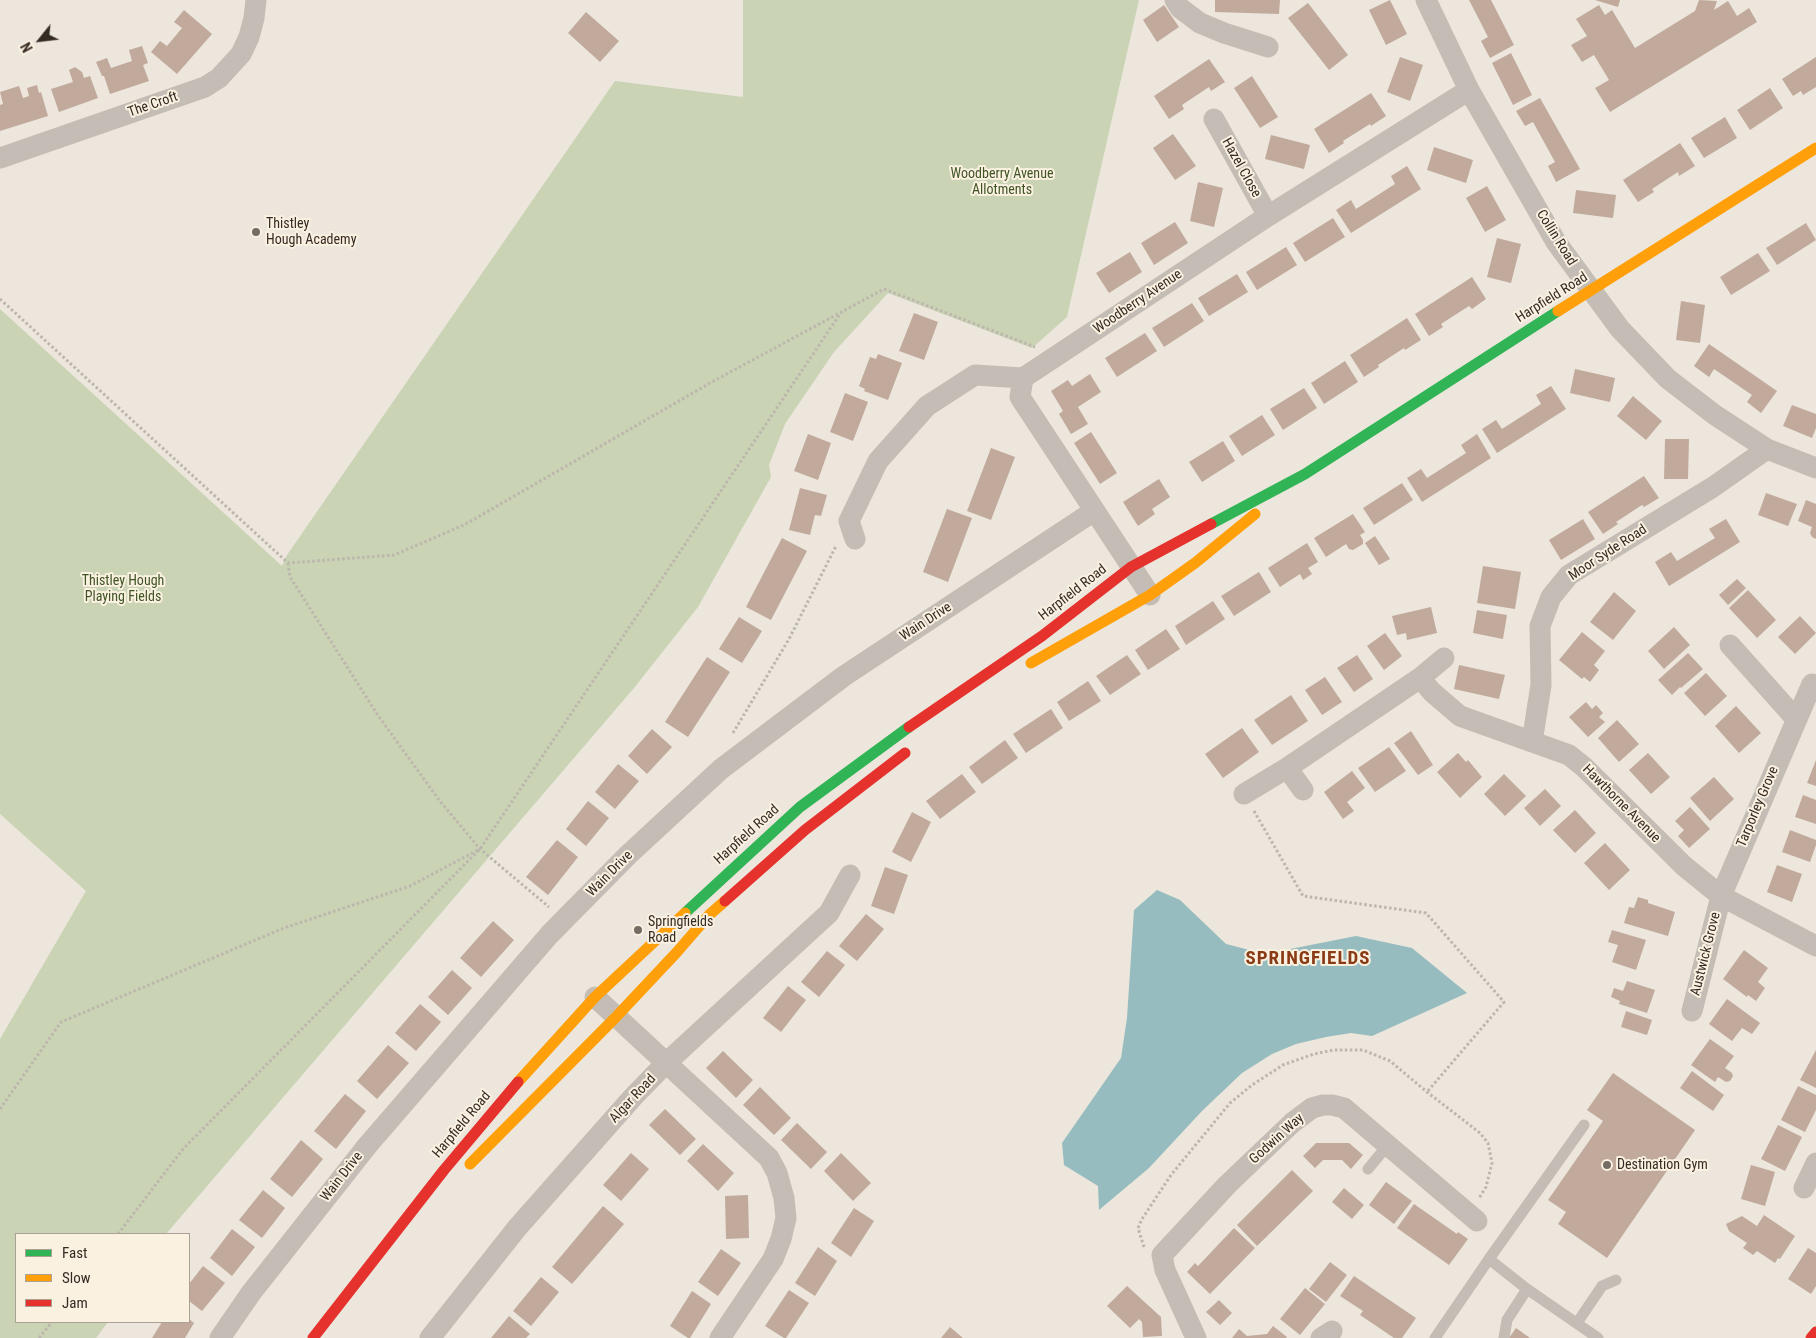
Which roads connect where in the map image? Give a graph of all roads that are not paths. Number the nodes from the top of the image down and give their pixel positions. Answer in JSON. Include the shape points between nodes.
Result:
{"nodes":[{"id":1,"x":256,"y":0,"type":"edge"},
{"id":2,"x":1175,"y":0,"type":"edge"},
{"id":3,"x":1426,"y":0,"type":"edge"},
{"id":4,"x":1268,"y":47,"type":"dead end"},
{"id":5,"x":1469,"y":90,"type":"junction"},
{"id":6,"x":1214,"y":119,"type":"dead end"},
{"id":7,"x":1816,"y":148,"type":"edge"},
{"id":8,"x":0,"y":158,"type":"edge"},
{"id":9,"x":1268,"y":216,"type":"junction"},
{"id":10,"x":1591,"y":291,"type":"junction"},
{"id":11,"x":1023,"y":378,"type":"junction"},
{"id":12,"x":1767,"y":449,"type":"junction"},
{"id":13,"x":1816,"y":468,"type":"edge"},
{"id":14,"x":1305,"y":474,"type":"junction"},
{"id":15,"x":1094,"y":511,"type":"junction"},
{"id":16,"x":852,"y":530,"type":"road end"},
{"id":17,"x":1131,"y":567,"type":"junction"},
{"id":18,"x":1150,"y":595,"type":"junction"},
{"id":19,"x":1730,"y":645,"type":"dead end"},
{"id":20,"x":1444,"y":658,"type":"dead end"},
{"id":21,"x":1019,"y":671,"type":"dead end"},
{"id":22,"x":1420,"y":678,"type":"junction"},
{"id":23,"x":1812,"y":684,"type":"dead end"},
{"id":24,"x":1796,"y":719,"type":"junction"},
{"id":25,"x":1532,"y":742,"type":"junction"},
{"id":26,"x":912,"y":747,"type":"dead end"},
{"id":27,"x":1287,"y":768,"type":"junction"},
{"id":28,"x":1303,"y":790,"type":"dead end"},
{"id":29,"x":1244,"y":794,"type":"road end"},
{"id":30,"x":850,"y":875,"type":"dead end"},
{"id":31,"x":1721,"y":896,"type":"junction"},
{"id":32,"x":1816,"y":946,"type":"edge"},
{"id":33,"x":595,"y":997,"type":"junction"},
{"id":34,"x":1692,"y":1011,"type":"dead end"},
{"id":35,"x":616,"y":1018,"type":"junction"},
{"id":36,"x":665,"y":1064,"type":"junction"},
{"id":37,"x":1584,"y":1125,"type":"dead end"},
{"id":38,"x":1387,"y":1146,"type":"junction"},
{"id":39,"x":1816,"y":1164,"type":"edge"},
{"id":40,"x":1368,"y":1169,"type":"dead end"},
{"id":41,"x":461,"y":1176,"type":"dead end"},
{"id":42,"x":1804,"y":1188,"type":"dead end"},
{"id":43,"x":1477,"y":1220,"type":"dead end"},
{"id":44,"x":1488,"y":1259,"type":"junction"},
{"id":45,"x":1616,"y":1280,"type":"dead end"},
{"id":46,"x":1527,"y":1289,"type":"junction"},
{"id":47,"x":1578,"y":1330,"type":"edge"},
{"id":48,"x":1816,"y":1332,"type":"edge"},
{"id":49,"x":220,"y":1338,"type":"edge"},
{"id":50,"x":313,"y":1338,"type":"edge"},
{"id":51,"x":430,"y":1338,"type":"edge"},
{"id":52,"x":720,"y":1338,"type":"edge"},
{"id":53,"x":1196,"y":1338,"type":"edge"},
{"id":54,"x":1435,"y":1338,"type":"edge"},
{"id":55,"x":1504,"y":1338,"type":"edge"},
{"id":56,"x":1598,"y":1338,"type":"edge"},
{"id":57,"x":1811,"y":1338,"type":"edge"}],
"edges":[{"from":1,"to":8,"type":"street","name":"The Croft","via":[[252,28],[241,54],[219,78],[205,87]]},
{"from":2,"to":4,"type":"street","via":[[1180,8],[1200,23]]},
{"from":3,"to":5,"type":"street","name":"Collin Road"},
{"from":5,"to":9,"type":"street","name":"Woodberry Avenue"},
{"from":5,"to":10,"type":"street","name":"Collin Road","via":[[1556,242]]},
{"from":6,"to":9,"type":"street","name":"Hazel Close"},
{"from":7,"to":10,"type":"main road","name":"Harpfield Road"},
{"from":9,"to":11,"type":"street","name":"Woodberry Avenue"},
{"from":10,"to":12,"type":"street","name":"Collin Road","via":[[1620,329],[1668,379]]},
{"from":10,"to":14,"type":"main road","name":"Harpfield Road"},
{"from":11,"to":15,"type":"street","via":[[1020,397]]},
{"from":11,"to":16,"type":"street","via":[[974,375],[927,406],[878,461]]},
{"from":12,"to":13,"type":"street","name":"Collin Road"},
{"from":12,"to":25,"type":"street","name":"Moor Syde Road","via":[[1713,487],[1569,575],[1551,597],[1540,626],[1540,685]]},
{"from":14,"to":17,"type":"main road","name":"Harpfield Road"},
{"from":14,"to":18,"type":"main road","name":"Harpfield Road"},
{"from":15,"to":17,"type":"street"},
{"from":15,"to":49,"type":"street","name":"Wain Drive","via":[[844,676],[721,770],[628,855],[564,920],[367,1146],[251,1293]]},
{"from":17,"to":18,"type":"street"},
{"from":17,"to":33,"type":"main road","name":"Harpfield Road","via":[[1042,636],[941,704],[800,807]]},
{"from":18,"to":21,"type":"main road","name":"Harpfield Road"},
{"from":19,"to":24,"type":"street"},
{"from":20,"to":22,"type":"street"},
{"from":22,"to":25,"type":"street","name":"Hawthorne Avenue","via":[[1460,716]]},
{"from":22,"to":27,"type":"street"},
{"from":23,"to":24,"type":"street","name":"Tarporley Grove"},
{"from":24,"to":31,"type":"street","name":"Tarporley Grove"},
{"from":25,"to":31,"type":"street","name":"Hawthorne Avenue","via":[[1569,755],[1584,767],[1684,866]]},
{"from":26,"to":35,"type":"main road","via":[[805,830],[709,915]]},
{"from":27,"to":28,"type":"street"},
{"from":27,"to":29,"type":"street"},
{"from":30,"to":36,"type":"street","name":"Algar Road","via":[[829,913]]},
{"from":31,"to":32,"type":"street","name":"Hawthorne Avenue"},
{"from":31,"to":34,"type":"street","name":"Austwick Grove"},
{"from":33,"to":35,"type":"street"},
{"from":33,"to":50,"type":"main road","name":"Harpfield Road","via":[[541,1055],[444,1170]]},
{"from":35,"to":36,"type":"street"},
{"from":35,"to":41,"type":"main road"},
{"from":36,"to":51,"type":"street","name":"Algar Road","via":[[517,1228]]},
{"from":36,"to":52,"type":"street","via":[[769,1158],[784,1198],[786,1218],[773,1259]]},
{"from":37,"to":44,"type":"lane"},
{"from":38,"to":40,"type":"lane"},
{"from":38,"to":43,"type":"street","name":"Godwin Way"},
{"from":38,"to":53,"type":"street","name":"Godwin Way","via":[[1344,1108],[1323,1105],[1312,1108],[1292,1123],[1227,1185],[1162,1255],[1165,1270]]},
{"from":39,"to":42,"type":"street"},
{"from":44,"to":46,"type":"lane"},
{"from":44,"to":54,"type":"lane"},
{"from":45,"to":47,"type":"lane","via":[[1602,1286]]},
{"from":46,"to":47,"type":"lane"},
{"from":46,"to":55,"type":"lane","via":[[1507,1320]]},
{"from":47,"to":56,"type":"lane"},
{"from":48,"to":57,"type":"main road"}]}
